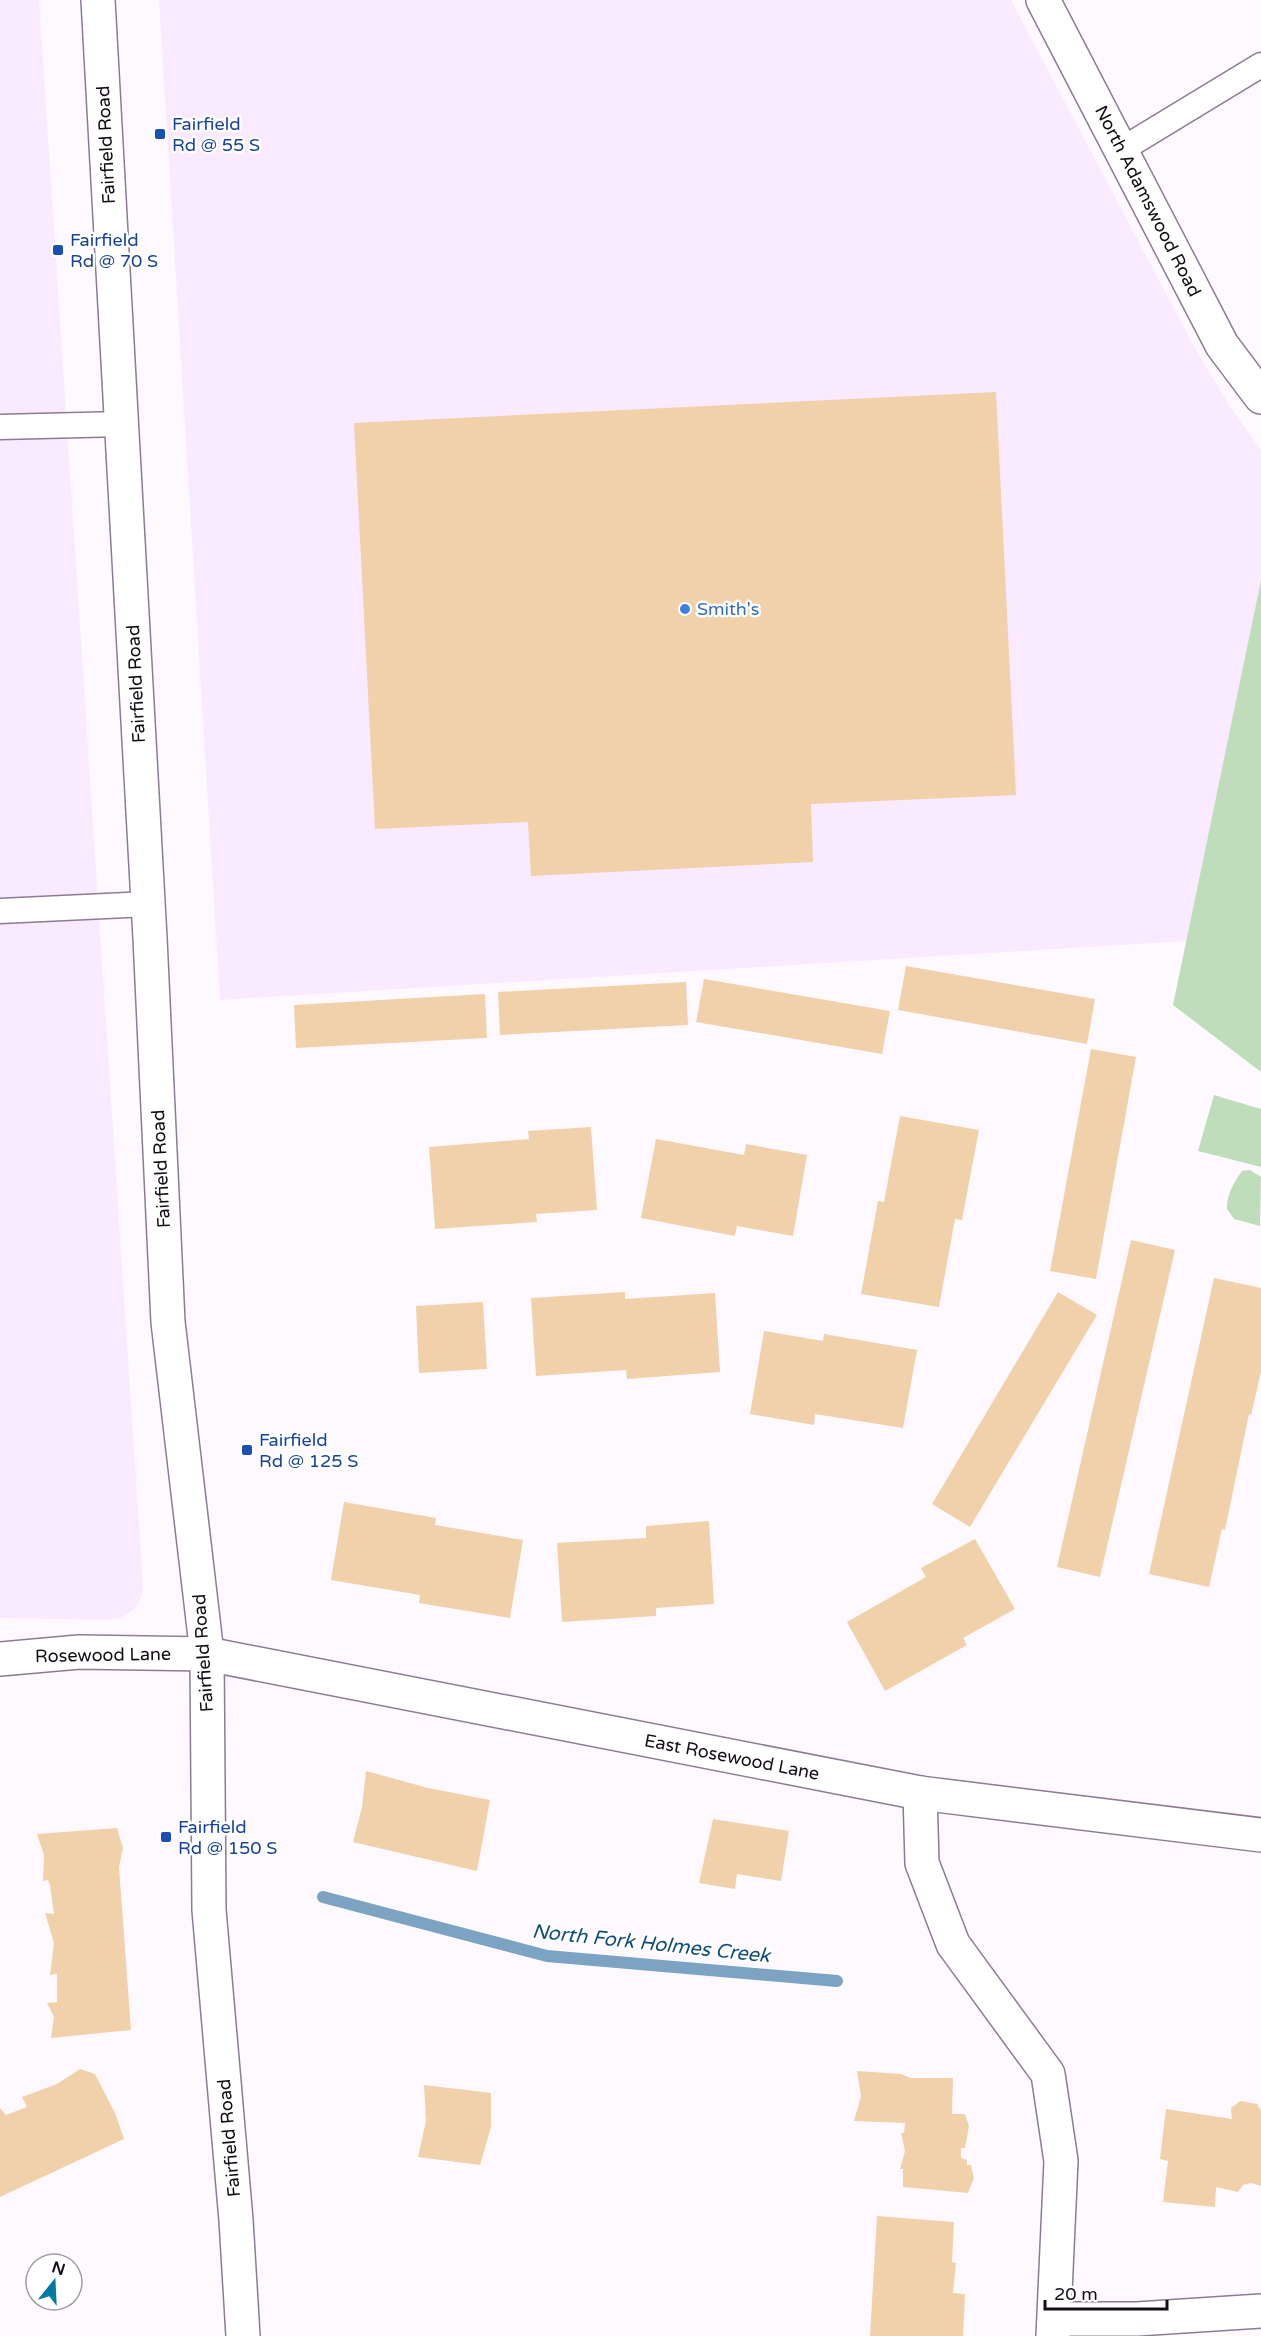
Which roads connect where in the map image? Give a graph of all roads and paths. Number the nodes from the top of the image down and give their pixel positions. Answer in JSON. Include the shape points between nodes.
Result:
{"nodes":[{"id":1,"x":98,"y":0,"type":"edge"},
{"id":2,"x":1043,"y":0,"type":"edge"},
{"id":3,"x":1261,"y":65,"type":"edge"},
{"id":4,"x":1121,"y":150,"type":"junction"},
{"id":5,"x":1261,"y":397,"type":"edge"},
{"id":6,"x":122,"y":424,"type":"junction"},
{"id":7,"x":0,"y":427,"type":"edge"},
{"id":8,"x":148,"y":904,"type":"junction"},
{"id":9,"x":0,"y":911,"type":"edge"},
{"id":10,"x":207,"y":1654,"type":"junction"},
{"id":11,"x":0,"y":1659,"type":"edge"},
{"id":12,"x":920,"y":1793,"type":"junction"},
{"id":13,"x":1261,"y":1835,"type":"edge"},
{"id":14,"x":1261,"y":2311,"type":"edge"},
{"id":15,"x":1054,"y":2328,"type":"edge"},
{"id":16,"x":243,"y":2336,"type":"edge"}],
"edges":[{"from":1,"to":6,"type":"street","name":"Fairfield Road"},
{"from":2,"to":4,"type":"street","name":"North Adamswood Road"},
{"from":3,"to":4,"type":"lane"},
{"from":4,"to":5,"type":"street","name":"North Adamswood Road","via":[[1222,345]]},
{"from":6,"to":7,"type":"lane"},
{"from":6,"to":8,"type":"street","name":"Fairfield Road"},
{"from":8,"to":9,"type":"lane"},
{"from":8,"to":10,"type":"street","name":"Fairfield Road","via":[[168,1322]]},
{"from":10,"to":11,"type":"street","name":"Rosewood Lane","via":[[79,1652]]},
{"from":10,"to":12,"type":"street","name":"East Rosewood Lane"},
{"from":10,"to":16,"type":"street","name":"Fairfield Road","via":[[209,1910]]},
{"from":12,"to":13,"type":"street","name":"East Rosewood Lane"},
{"from":12,"to":15,"type":"street","via":[[922,1863],[952,1944],[1048,2074],[1061,2161]]},
{"from":14,"to":15,"type":"street"}]}
